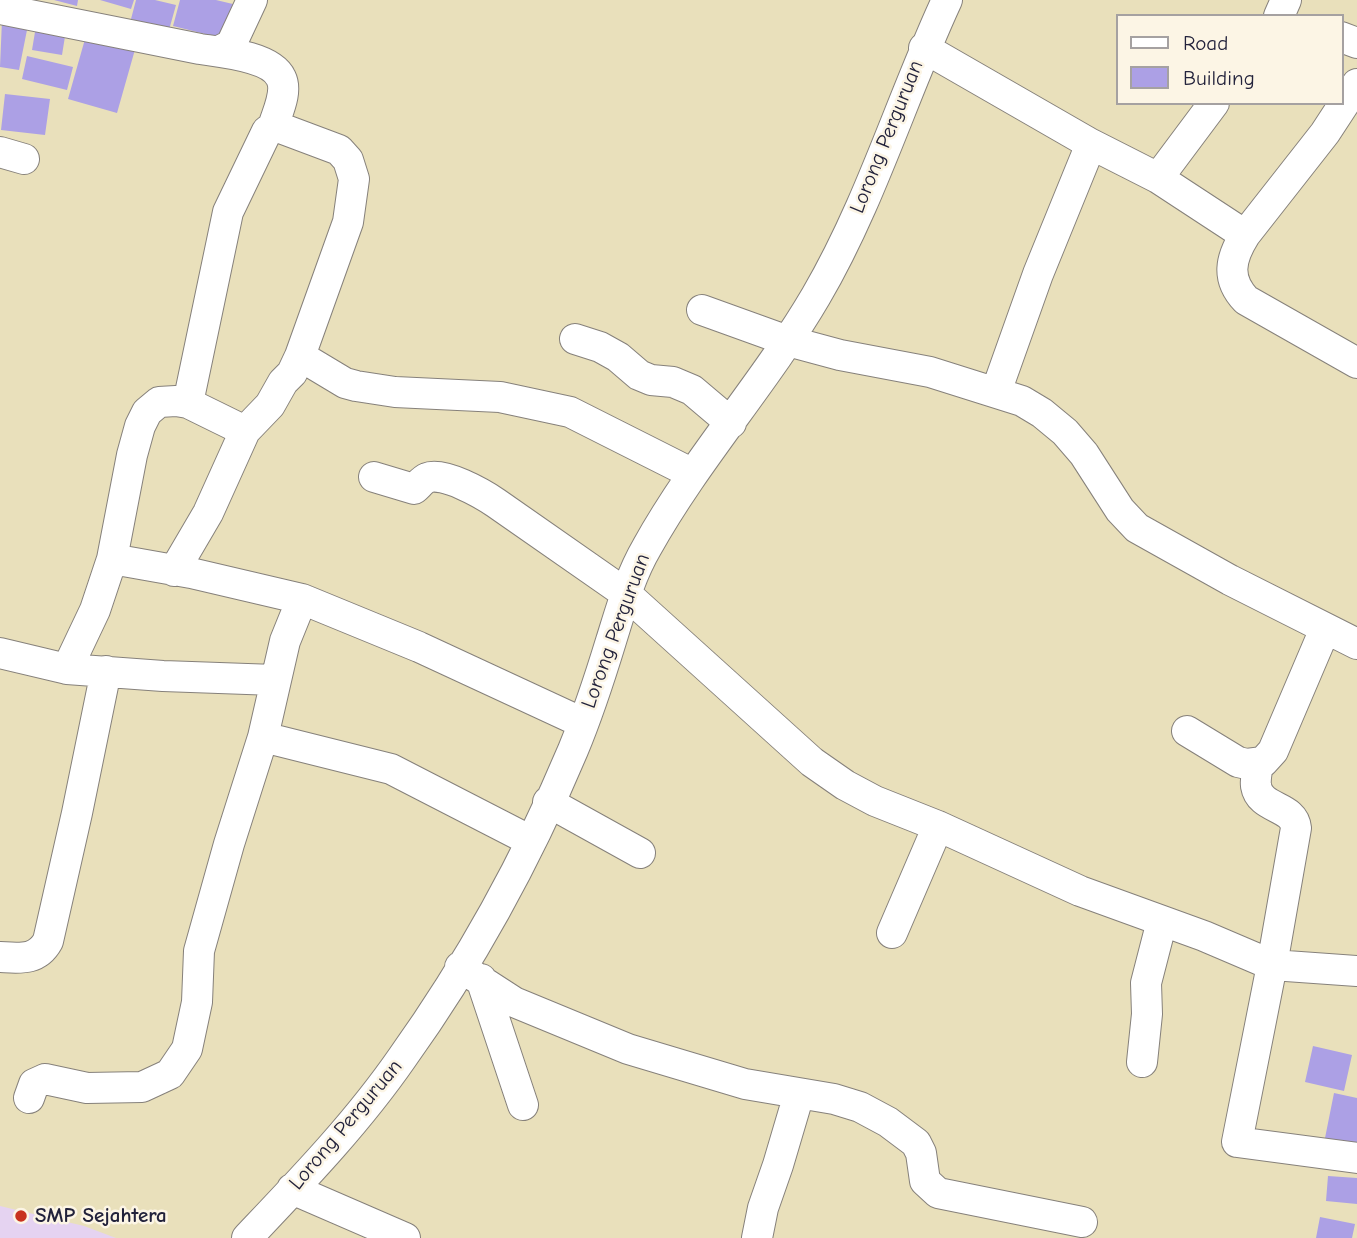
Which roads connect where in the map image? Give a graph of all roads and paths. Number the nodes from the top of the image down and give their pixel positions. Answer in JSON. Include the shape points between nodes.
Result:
{"nodes":[{"id":1,"x":252,"y":0,"type":"edge"},
{"id":2,"x":947,"y":0,"type":"edge"},
{"id":3,"x":0,"y":9,"type":"edge"},
{"id":4,"x":924,"y":48,"type":"junction"},
{"id":5,"x":221,"y":50,"type":"junction"},
{"id":6,"x":1357,"y":84,"type":"edge"},
{"id":7,"x":1213,"y":105,"type":"edge"},
{"id":8,"x":273,"y":127,"type":"junction"},
{"id":9,"x":1091,"y":144,"type":"junction"},
{"id":10,"x":1158,"y":178,"type":"junction"},
{"id":11,"x":1245,"y":235,"type":"junction"},
{"id":12,"x":702,"y":310,"type":"dead end"},
{"id":13,"x":575,"y":339,"type":"dead end"},
{"id":14,"x":788,"y":341,"type":"junction"},
{"id":15,"x":300,"y":356,"type":"junction"},
{"id":16,"x":1357,"y":363,"type":"edge"},
{"id":17,"x":996,"y":393,"type":"junction"},
{"id":18,"x":188,"y":403,"type":"junction"},
{"id":19,"x":731,"y":423,"type":"junction"},
{"id":20,"x":245,"y":431,"type":"junction"},
{"id":21,"x":693,"y":474,"type":"junction"},
{"id":22,"x":374,"y":477,"type":"dead end"},
{"id":23,"x":112,"y":559,"type":"junction"},
{"id":24,"x":174,"y":570,"type":"junction"},
{"id":25,"x":625,"y":593,"type":"junction"},
{"id":26,"x":302,"y":599,"type":"junction"},
{"id":27,"x":1325,"y":629,"type":"junction"},
{"id":28,"x":1357,"y":644,"type":"edge"},
{"id":29,"x":0,"y":653,"type":"edge"},
{"id":30,"x":67,"y":669,"type":"junction"},
{"id":31,"x":106,"y":671,"type":"junction"},
{"id":32,"x":275,"y":680,"type":"junction"},
{"id":33,"x":583,"y":723,"type":"junction"},
{"id":34,"x":1187,"y":731,"type":"dead end"},
{"id":35,"x":263,"y":737,"type":"junction"},
{"id":36,"x":1258,"y":764,"type":"junction"},
{"id":37,"x":548,"y":802,"type":"junction"},
{"id":38,"x":938,"y":826,"type":"junction"},
{"id":39,"x":531,"y":841,"type":"junction"},
{"id":40,"x":640,"y":853,"type":"dead end"},
{"id":41,"x":1162,"y":921,"type":"junction"},
{"id":42,"x":892,"y":933,"type":"dead end"},
{"id":43,"x":0,"y":957,"type":"edge"},
{"id":44,"x":1272,"y":965,"type":"junction"},
{"id":45,"x":1357,"y":971,"type":"edge"},
{"id":46,"x":470,"y":973,"type":"junction"},
{"id":47,"x":1142,"y":1062,"type":"dead end"},
{"id":48,"x":799,"y":1094,"type":"junction"},
{"id":49,"x":29,"y":1098,"type":"dead end"},
{"id":50,"x":523,"y":1105,"type":"dead end"},
{"id":51,"x":1357,"y":1158,"type":"edge"},
{"id":52,"x":292,"y":1189,"type":"junction"},
{"id":53,"x":1082,"y":1222,"type":"dead end"},
{"id":54,"x":247,"y":1238,"type":"edge"},
{"id":55,"x":405,"y":1238,"type":"edge"},
{"id":56,"x":757,"y":1238,"type":"edge"}],
"edges":[{"from":1,"to":5,"type":"street","via":[[238,34]]},
{"from":2,"to":4,"type":"street","name":"Lorong Perguruan"},
{"from":3,"to":5,"type":"street"},
{"from":4,"to":9,"type":"street"},
{"from":4,"to":14,"type":"street","name":"Lorong Perguruan","via":[[841,250]]},
{"from":5,"to":8,"type":"street","via":[[257,61],[282,79]]},
{"from":6,"to":11,"type":"street"},
{"from":7,"to":10,"type":"street"},
{"from":8,"to":15,"type":"street","via":[[339,150],[354,179],[348,222]]},
{"from":8,"to":18,"type":"street","via":[[228,212]]},
{"from":9,"to":10,"type":"street"},
{"from":9,"to":17,"type":"street"},
{"from":10,"to":11,"type":"street"},
{"from":11,"to":16,"type":"street","via":[[1234,260],[1232,279],[1238,292]]},
{"from":12,"to":14,"type":"street"},
{"from":13,"to":19,"type":"street","via":[[600,346],[650,380],[692,390]]},
{"from":14,"to":17,"type":"street","via":[[930,372]]},
{"from":14,"to":19,"type":"street","name":"Lorong Perguruan"},
{"from":15,"to":20,"type":"street","via":[[270,405]]},
{"from":15,"to":21,"type":"street","via":[[356,386],[500,397],[570,412]]},
{"from":17,"to":27,"type":"street","via":[[1023,401],[1065,432],[1137,528]]},
{"from":18,"to":20,"type":"street"},
{"from":18,"to":23,"type":"street","via":[[159,402],[143,417]]},
{"from":19,"to":21,"type":"street","name":"Lorong Perguruan"},
{"from":20,"to":24,"type":"street","via":[[208,513]]},
{"from":21,"to":25,"type":"street","name":"Lorong Perguruan","via":[[646,548]]},
{"from":22,"to":25,"type":"street","via":[[414,489],[435,477],[475,489]]},
{"from":23,"to":24,"type":"street"},
{"from":23,"to":30,"type":"street","via":[[95,610]]},
{"from":24,"to":26,"type":"street"},
{"from":25,"to":33,"type":"street","name":"Lorong Perguruan"},
{"from":25,"to":38,"type":"street","via":[[813,762],[875,801]]},
{"from":26,"to":32,"type":"street"},
{"from":26,"to":33,"type":"street"},
{"from":27,"to":28,"type":"street"},
{"from":27,"to":36,"type":"street","via":[[1273,751]]},
{"from":29,"to":30,"type":"street"},
{"from":30,"to":31,"type":"street"},
{"from":31,"to":32,"type":"street"},
{"from":31,"to":43,"type":"street","via":[[48,941],[32,957]]},
{"from":32,"to":35,"type":"street"},
{"from":33,"to":37,"type":"street","name":"Lorong Perguruan"},
{"from":34,"to":36,"type":"street","via":[[1238,762]]},
{"from":35,"to":39,"type":"street","via":[[391,769]]},
{"from":35,"to":49,"type":"street","via":[[199,951],[195,1018],[187,1049],[170,1074],[142,1087],[87,1088],[45,1079],[34,1084]]},
{"from":36,"to":44,"type":"street","via":[[1259,795],[1296,823]]},
{"from":37,"to":39,"type":"street","name":"Lorong Perguruan"},
{"from":37,"to":40,"type":"street"},
{"from":38,"to":41,"type":"street","via":[[1080,891]]},
{"from":38,"to":42,"type":"street"},
{"from":39,"to":46,"type":"street","name":"Lorong Perguruan"},
{"from":41,"to":44,"type":"street"},
{"from":41,"to":47,"type":"street","via":[[1146,983]]},
{"from":44,"to":45,"type":"street"},
{"from":44,"to":51,"type":"street","via":[[1237,1142]]},
{"from":46,"to":48,"type":"street","via":[[514,1002],[628,1049],[745,1084]]},
{"from":46,"to":50,"type":"street"},
{"from":46,"to":52,"type":"street","name":"Lorong Perguruan","via":[[347,1128]]},
{"from":48,"to":53,"type":"street","via":[[860,1107],[907,1135],[919,1147],[925,1181],[938,1193]]},
{"from":48,"to":56,"type":"street","via":[[762,1208]]},
{"from":52,"to":54,"type":"street","name":"Lorong Perguruan"},
{"from":52,"to":55,"type":"street"}]}
